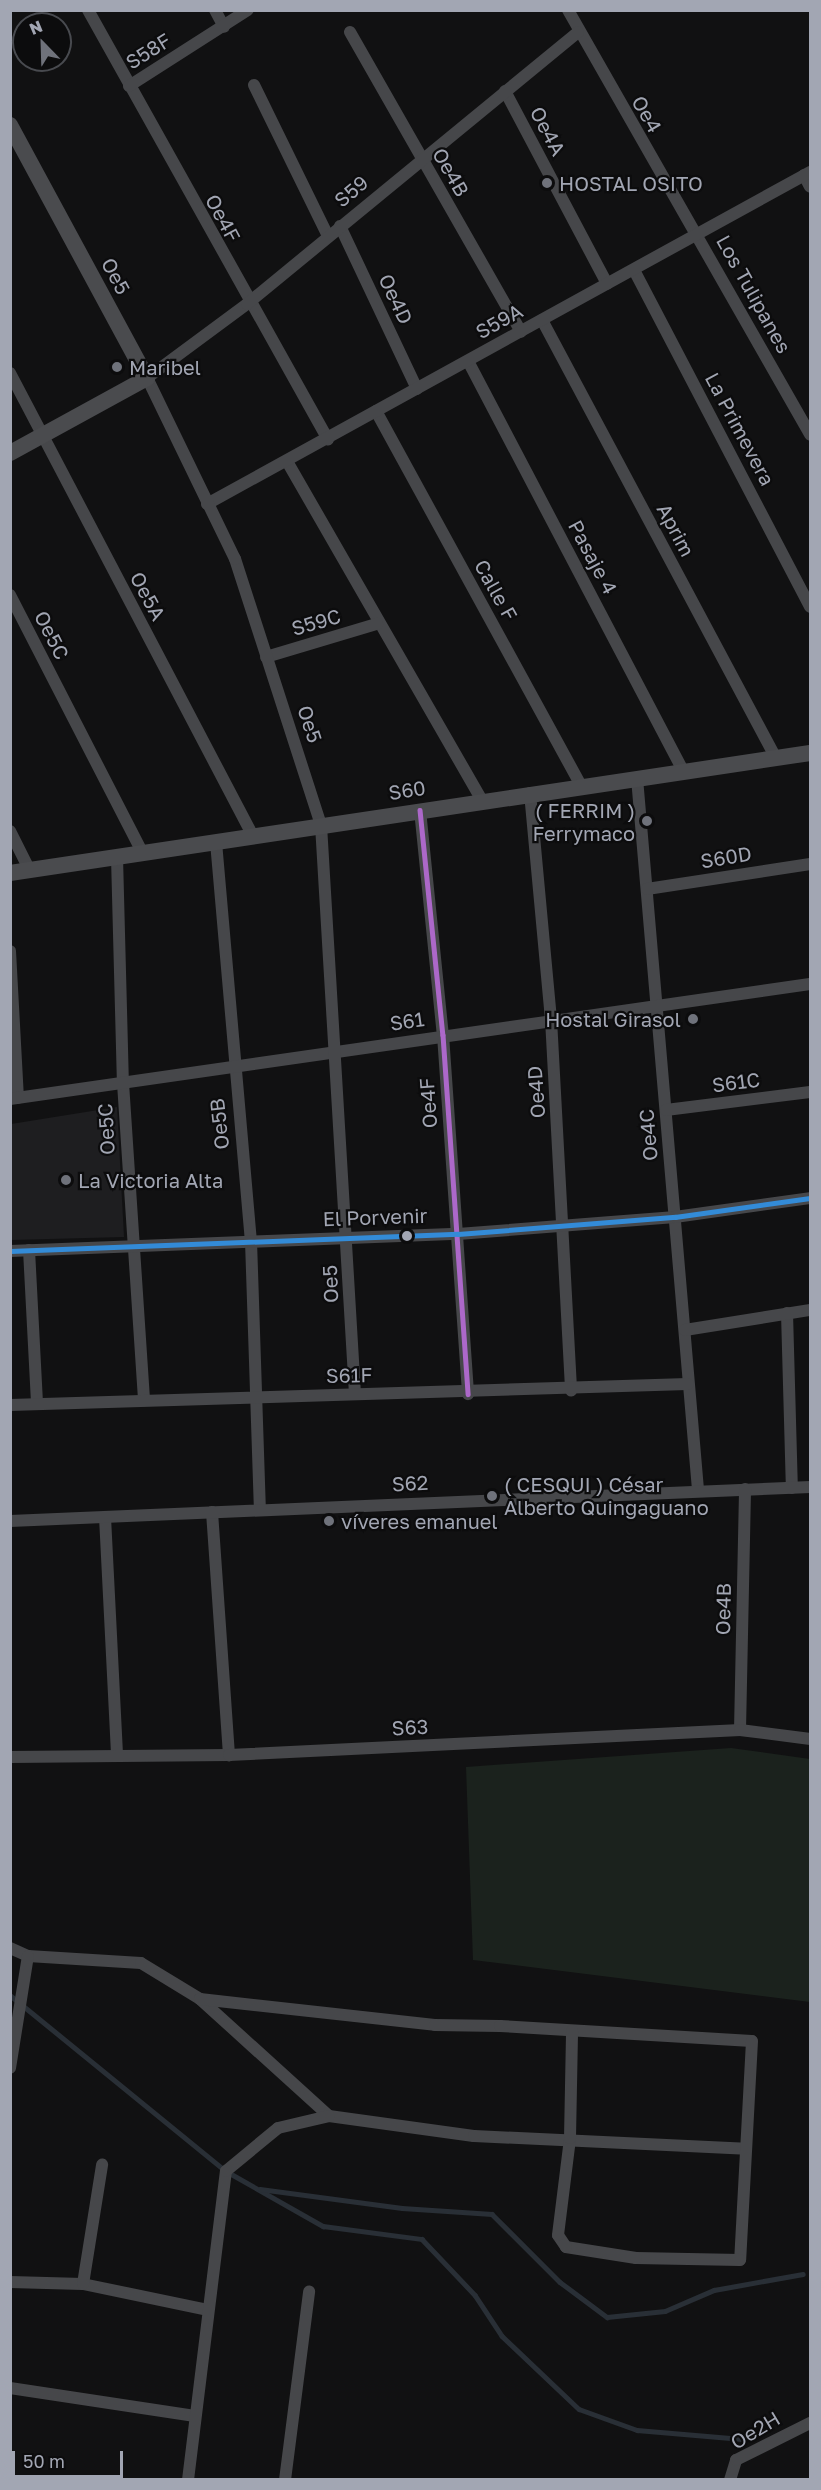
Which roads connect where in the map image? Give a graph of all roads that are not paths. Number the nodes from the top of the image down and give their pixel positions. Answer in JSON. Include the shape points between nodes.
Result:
{"nodes":[{"id":1,"x":88,"y":10,"type":"edge"},
{"id":2,"x":215,"y":10,"type":"edge"},
{"id":3,"x":248,"y":10,"type":"edge"},
{"id":4,"x":568,"y":10,"type":"edge"},
{"id":5,"x":224,"y":27,"type":"junction"},
{"id":6,"x":350,"y":32,"type":"dead end"},
{"id":7,"x":578,"y":32,"type":"junction"},
{"id":8,"x":254,"y":84,"type":"dead end"},
{"id":9,"x":129,"y":86,"type":"junction"},
{"id":10,"x":505,"y":91,"type":"junction"},
{"id":11,"x":10,"y":125,"type":"edge"},
{"id":12,"x":420,"y":158,"type":"junction"},
{"id":13,"x":807,"y":174,"type":"edge"},
{"id":14,"x":810,"y":187,"type":"edge"},
{"id":15,"x":340,"y":226,"type":"junction"},
{"id":16,"x":698,"y":234,"type":"junction"},
{"id":17,"x":328,"y":236,"type":"junction"},
{"id":18,"x":634,"y":270,"type":"junction"},
{"id":19,"x":607,"y":284,"type":"junction"},
{"id":20,"x":247,"y":304,"type":"junction"},
{"id":21,"x":542,"y":320,"type":"junction"},
{"id":22,"x":521,"y":332,"type":"junction"},
{"id":23,"x":468,"y":361,"type":"junction"},
{"id":24,"x":10,"y":373,"type":"edge"},
{"id":25,"x":147,"y":378,"type":"junction"},
{"id":26,"x":417,"y":389,"type":"junction"},
{"id":27,"x":376,"y":411,"type":"junction"},
{"id":28,"x":810,"y":435,"type":"edge"},
{"id":29,"x":44,"y":437,"type":"junction"},
{"id":30,"x":328,"y":440,"type":"junction"},
{"id":31,"x":10,"y":453,"type":"edge"},
{"id":32,"x":288,"y":463,"type":"junction"},
{"id":33,"x":207,"y":504,"type":"junction"},
{"id":34,"x":10,"y":595,"type":"edge"},
{"id":35,"x":810,"y":607,"type":"edge"},
{"id":36,"x":377,"y":624,"type":"junction"},
{"id":37,"x":266,"y":657,"type":"junction"},
{"id":38,"x":810,"y":753,"type":"edge"},
{"id":39,"x":776,"y":758,"type":"junction"},
{"id":40,"x":684,"y":772,"type":"junction"},
{"id":41,"x":637,"y":778,"type":"junction"},
{"id":42,"x":582,"y":787,"type":"junction"},
{"id":43,"x":530,"y":793,"type":"junction"},
{"id":44,"x":482,"y":800,"type":"junction"},
{"id":45,"x":420,"y":810,"type":"junction"},
{"id":46,"x":321,"y":825,"type":"junction"},
{"id":47,"x":10,"y":831,"type":"edge"},
{"id":48,"x":253,"y":836,"type":"junction"},
{"id":49,"x":216,"y":842,"type":"junction"},
{"id":50,"x":142,"y":852,"type":"junction"},
{"id":51,"x":117,"y":856,"type":"junction"},
{"id":52,"x":810,"y":864,"type":"edge"},
{"id":53,"x":29,"y":869,"type":"junction"},
{"id":54,"x":10,"y":873,"type":"edge"},
{"id":55,"x":647,"y":889,"type":"junction"},
{"id":56,"x":10,"y":951,"type":"edge"},
{"id":57,"x":810,"y":984,"type":"edge"},
{"id":58,"x":657,"y":1006,"type":"junction"},
{"id":59,"x":551,"y":1019,"type":"junction"},
{"id":60,"x":443,"y":1035,"type":"junction"},
{"id":61,"x":337,"y":1051,"type":"junction"},
{"id":62,"x":232,"y":1067,"type":"junction"},
{"id":63,"x":123,"y":1083,"type":"junction"},
{"id":64,"x":810,"y":1092,"type":"edge"},
{"id":65,"x":14,"y":1098,"type":"edge"},
{"id":66,"x":666,"y":1110,"type":"junction"},
{"id":67,"x":810,"y":1198,"type":"edge"},
{"id":68,"x":675,"y":1217,"type":"junction"},
{"id":69,"x":565,"y":1226,"type":"junction"},
{"id":70,"x":458,"y":1233,"type":"junction"},
{"id":71,"x":349,"y":1236,"type":"junction"},
{"id":72,"x":251,"y":1241,"type":"junction"},
{"id":73,"x":132,"y":1247,"type":"junction"},
{"id":74,"x":29,"y":1250,"type":"junction"},
{"id":75,"x":10,"y":1251,"type":"edge"},
{"id":76,"x":810,"y":1310,"type":"edge"},
{"id":77,"x":787,"y":1313,"type":"junction"},
{"id":78,"x":685,"y":1330,"type":"junction"},
{"id":79,"x":688,"y":1384,"type":"junction"},
{"id":80,"x":571,"y":1390,"type":"junction"},
{"id":81,"x":355,"y":1394,"type":"junction"},
{"id":82,"x":468,"y":1394,"type":"junction"},
{"id":83,"x":253,"y":1396,"type":"junction"},
{"id":84,"x":144,"y":1400,"type":"junction"},
{"id":85,"x":37,"y":1404,"type":"junction"},
{"id":86,"x":10,"y":1406,"type":"edge"},
{"id":87,"x":810,"y":1487,"type":"edge"},
{"id":88,"x":792,"y":1488,"type":"junction"},
{"id":89,"x":698,"y":1489,"type":"junction"},
{"id":90,"x":745,"y":1489,"type":"junction"},
{"id":91,"x":260,"y":1509,"type":"junction"},
{"id":92,"x":212,"y":1512,"type":"junction"},
{"id":93,"x":105,"y":1517,"type":"junction"},
{"id":94,"x":10,"y":1521,"type":"edge"},
{"id":95,"x":740,"y":1730,"type":"junction"},
{"id":96,"x":810,"y":1739,"type":"edge"},
{"id":97,"x":117,"y":1755,"type":"junction"},
{"id":98,"x":229,"y":1755,"type":"junction"},
{"id":99,"x":10,"y":1757,"type":"edge"},
{"id":100,"x":10,"y":1948,"type":"edge"},
{"id":101,"x":28,"y":1956,"type":"junction"},
{"id":102,"x":200,"y":1999,"type":"junction"},
{"id":103,"x":13,"y":2028,"type":"edge"},
{"id":104,"x":572,"y":2031,"type":"junction"},
{"id":105,"x":10,"y":2068,"type":"edge"},
{"id":106,"x":329,"y":2116,"type":"junction"},
{"id":107,"x":570,"y":2138,"type":"junction"},
{"id":108,"x":746,"y":2148,"type":"junction"},
{"id":109,"x":102,"y":2165,"type":"dead end"},
{"id":110,"x":10,"y":2282,"type":"edge"},
{"id":111,"x":83,"y":2284,"type":"junction"},
{"id":112,"x":309,"y":2292,"type":"dead end"},
{"id":113,"x":207,"y":2310,"type":"junction"},
{"id":114,"x":10,"y":2388,"type":"edge"},
{"id":115,"x":195,"y":2416,"type":"junction"},
{"id":116,"x":810,"y":2423,"type":"edge"},
{"id":117,"x":188,"y":2480,"type":"edge"},
{"id":118,"x":285,"y":2480,"type":"edge"},
{"id":119,"x":730,"y":2480,"type":"edge"}],
"edges":[{"from":1,"to":9,"type":"street","name":"Oe4F"},
{"from":2,"to":5,"type":"street"},
{"from":3,"to":5,"type":"street","name":"S58F"},
{"from":4,"to":7,"type":"street","name":"Oe4"},
{"from":5,"to":9,"type":"street","name":"S58F"},
{"from":6,"to":12,"type":"street","name":"Oe4B"},
{"from":7,"to":10,"type":"street","name":"S59"},
{"from":7,"to":16,"type":"street","name":"Oe4"},
{"from":8,"to":17,"type":"street"},
{"from":9,"to":20,"type":"street","name":"Oe4F"},
{"from":10,"to":12,"type":"street","name":"S59"},
{"from":10,"to":19,"type":"street","name":"Oe4A"},
{"from":11,"to":25,"type":"street","name":"Oe5"},
{"from":12,"to":15,"type":"street","name":"S59"},
{"from":12,"to":22,"type":"street","name":"Oe4B"},
{"from":13,"to":14,"type":"street"},
{"from":13,"to":16,"type":"street","name":"S59A"},
{"from":15,"to":17,"type":"street","name":"S59"},
{"from":15,"to":26,"type":"street","name":"Oe4D"},
{"from":16,"to":18,"type":"street","name":"S59A"},
{"from":16,"to":28,"type":"street","name":"Los Tulipanes"},
{"from":17,"to":20,"type":"street","name":"S59"},
{"from":18,"to":19,"type":"street","name":"S59A"},
{"from":18,"to":35,"type":"street","name":"La Primevera"},
{"from":19,"to":21,"type":"street","name":"S59A"},
{"from":20,"to":25,"type":"street","name":"S59"},
{"from":20,"to":30,"type":"street","name":"Oe4F"},
{"from":21,"to":22,"type":"street","name":"S59A"},
{"from":21,"to":39,"type":"street","name":"Aprim"},
{"from":22,"to":23,"type":"street","name":"S59A"},
{"from":23,"to":26,"type":"street","name":"S59A"},
{"from":23,"to":40,"type":"street","name":"Pasaje 4"},
{"from":24,"to":29,"type":"street","name":"Oe5A"},
{"from":25,"to":29,"type":"street"},
{"from":25,"to":33,"type":"street","name":"Oe5"},
{"from":26,"to":27,"type":"street","name":"S59A"},
{"from":27,"to":30,"type":"street","name":"S59A"},
{"from":27,"to":42,"type":"street","name":"Calle F"},
{"from":29,"to":31,"type":"street"},
{"from":29,"to":48,"type":"street","name":"Oe5A"},
{"from":30,"to":32,"type":"street","name":"S59A"},
{"from":32,"to":33,"type":"street","name":"S59A"},
{"from":32,"to":36,"type":"street"},
{"from":33,"to":37,"type":"street","name":"Oe5","via":[[235,559]]},
{"from":34,"to":50,"type":"street","name":"Oe5C"},
{"from":36,"to":37,"type":"street","name":"S59C"},
{"from":36,"to":44,"type":"street"},
{"from":37,"to":46,"type":"street","name":"Oe5"},
{"from":38,"to":39,"type":"street","name":"S60"},
{"from":39,"to":40,"type":"street","name":"S60"},
{"from":40,"to":41,"type":"street","name":"S60"},
{"from":41,"to":42,"type":"street","name":"S60"},
{"from":41,"to":55,"type":"street","name":"Oe4C"},
{"from":42,"to":43,"type":"street","name":"S60"},
{"from":43,"to":44,"type":"street","name":"S60"},
{"from":43,"to":59,"type":"street","name":"Oe4D"},
{"from":44,"to":45,"type":"street","name":"S60"},
{"from":45,"to":46,"type":"street","name":"S60"},
{"from":45,"to":60,"type":"street","name":"Oe4F"},
{"from":46,"to":48,"type":"street","name":"S60"},
{"from":46,"to":61,"type":"street","name":"Oe5"},
{"from":47,"to":53,"type":"street"},
{"from":48,"to":49,"type":"street","name":"S60"},
{"from":49,"to":50,"type":"street","name":"S60"},
{"from":49,"to":62,"type":"street","name":"Oe5B"},
{"from":50,"to":51,"type":"street","name":"S60"},
{"from":51,"to":53,"type":"street","name":"S60"},
{"from":51,"to":63,"type":"street","name":"Oe5C"},
{"from":52,"to":55,"type":"street","name":"S60D"},
{"from":53,"to":54,"type":"street","name":"S60"},
{"from":55,"to":58,"type":"street","name":"Oe4C"},
{"from":56,"to":65,"type":"street"},
{"from":57,"to":58,"type":"street","name":"S61"},
{"from":58,"to":59,"type":"street","name":"S61"},
{"from":58,"to":66,"type":"street","name":"Oe4C"},
{"from":59,"to":60,"type":"street","name":"S61"},
{"from":59,"to":69,"type":"street","name":"Oe4D"},
{"from":60,"to":61,"type":"street","name":"S61"},
{"from":60,"to":70,"type":"street","name":"Oe4F"},
{"from":61,"to":62,"type":"street","name":"S61"},
{"from":61,"to":71,"type":"street","name":"Oe5"},
{"from":62,"to":63,"type":"street","name":"S61"},
{"from":62,"to":72,"type":"street","name":"Oe5B"},
{"from":63,"to":65,"type":"street","name":"S61"},
{"from":63,"to":73,"type":"street","name":"Oe5C"},
{"from":64,"to":66,"type":"street","name":"S61C"},
{"from":66,"to":68,"type":"street","name":"Oe4C"},
{"from":67,"to":68,"type":"street","name":"El Porvenir"},
{"from":68,"to":69,"type":"street","name":"El Porvenir"},
{"from":68,"to":78,"type":"street","name":"Oe4C"},
{"from":69,"to":70,"type":"street","name":"El Porvenir"},
{"from":69,"to":80,"type":"street","name":"Oe4D"},
{"from":70,"to":71,"type":"street","name":"El Porvenir"},
{"from":70,"to":82,"type":"street","name":"Oe4F"},
{"from":71,"to":72,"type":"street","name":"El Porvenir"},
{"from":71,"to":81,"type":"street","name":"Oe5"},
{"from":72,"to":73,"type":"street","name":"El Porvenir"},
{"from":72,"to":83,"type":"street","name":"Oe5B"},
{"from":73,"to":74,"type":"street","name":"El Porvenir"},
{"from":73,"to":84,"type":"street","name":"Oe5C"},
{"from":74,"to":75,"type":"street","name":"El Porvenir"},
{"from":74,"to":85,"type":"street"},
{"from":76,"to":77,"type":"street"},
{"from":77,"to":78,"type":"street"},
{"from":77,"to":88,"type":"street"},
{"from":78,"to":79,"type":"street","name":"Oe4C"},
{"from":79,"to":80,"type":"street","name":"S61F"},
{"from":79,"to":89,"type":"street","name":"Oe4C"},
{"from":80,"to":82,"type":"street","name":"S61F"},
{"from":81,"to":82,"type":"street","name":"S61F"},
{"from":81,"to":83,"type":"street","name":"S61F"},
{"from":83,"to":84,"type":"street","name":"S61F"},
{"from":83,"to":91,"type":"street","name":"Oe5B"},
{"from":84,"to":85,"type":"street","name":"S61F"},
{"from":85,"to":86,"type":"street","name":"S61F"},
{"from":87,"to":88,"type":"street","name":"S62"},
{"from":88,"to":90,"type":"street","name":"S62"},
{"from":89,"to":90,"type":"street","name":"S62"},
{"from":89,"to":91,"type":"street","name":"S62"},
{"from":90,"to":95,"type":"street","name":"Oe4B"},
{"from":91,"to":92,"type":"street","name":"S62"},
{"from":92,"to":93,"type":"street","name":"S62"},
{"from":92,"to":98,"type":"street"},
{"from":93,"to":94,"type":"street","name":"S62"},
{"from":93,"to":97,"type":"street"},
{"from":95,"to":96,"type":"street","name":"S63"},
{"from":95,"to":98,"type":"street","name":"S63"},
{"from":97,"to":98,"type":"street","name":"S63"},
{"from":97,"to":99,"type":"street","name":"S63"},
{"from":100,"to":101,"type":"street"},
{"from":101,"to":102,"type":"street","via":[[141,1963]]},
{"from":101,"to":103,"type":"street"},
{"from":102,"to":104,"type":"street","via":[[435,2025]]},
{"from":102,"to":106,"type":"street"},
{"from":103,"to":105,"type":"street"},
{"from":104,"to":107,"type":"street"},
{"from":104,"to":108,"type":"street","via":[[752,2041]]},
{"from":106,"to":107,"type":"street","via":[[474,2136]]},
{"from":106,"to":113,"type":"street","via":[[278,2128],[226,2171]]},
{"from":107,"to":108,"type":"street"},
{"from":107,"to":108,"type":"street","via":[[558,2235],[566,2247],[636,2258],[740,2260]]},
{"from":109,"to":111,"type":"street"},
{"from":110,"to":111,"type":"street"},
{"from":111,"to":113,"type":"street"},
{"from":112,"to":118,"type":"street"},
{"from":113,"to":115,"type":"street"},
{"from":114,"to":115,"type":"street"},
{"from":115,"to":117,"type":"street"},
{"from":116,"to":119,"type":"street","name":"Oe2H","via":[[736,2460]]}]}
